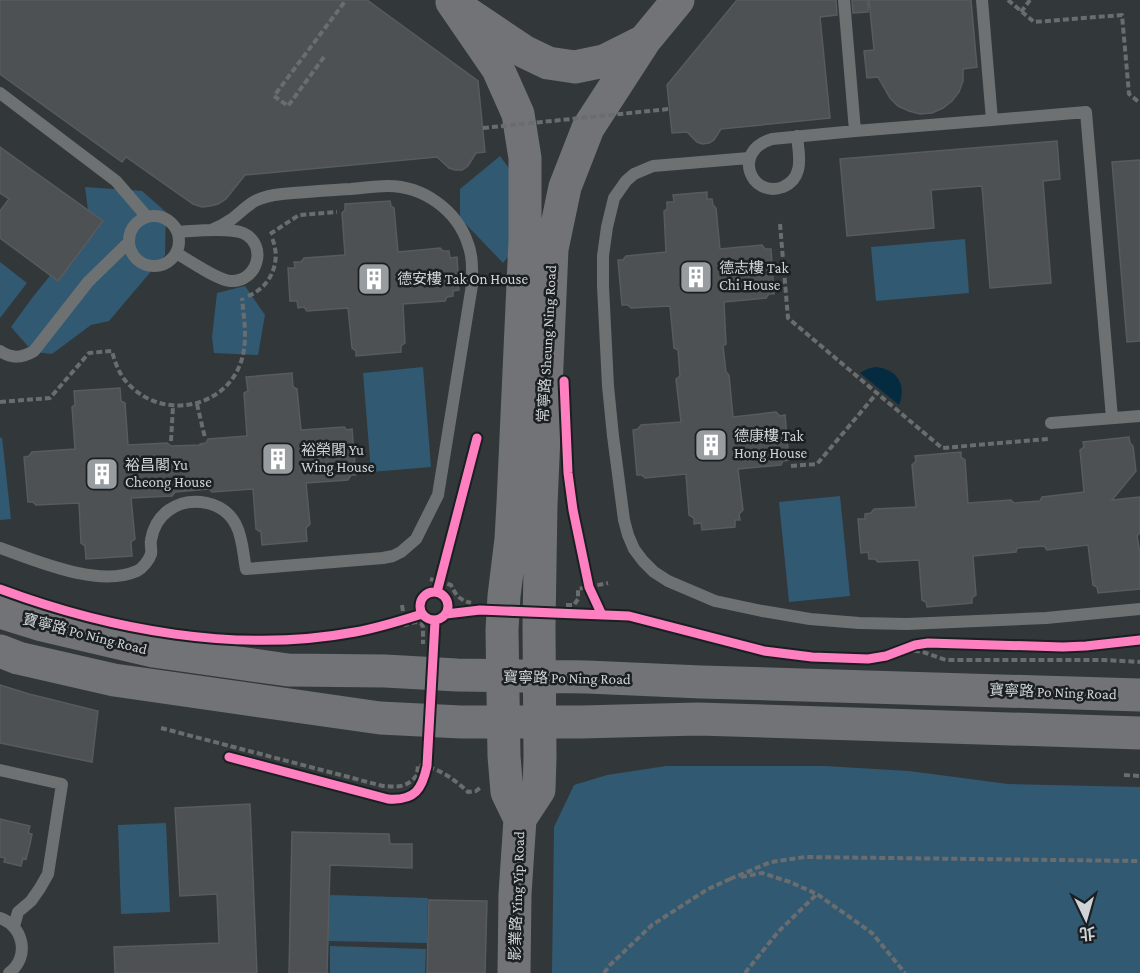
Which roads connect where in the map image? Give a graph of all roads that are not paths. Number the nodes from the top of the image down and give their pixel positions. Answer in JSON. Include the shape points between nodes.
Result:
{"nodes":[{"id":1,"x":678,"y":0,"type":"edge"},
{"id":2,"x":844,"y":0,"type":"edge"},
{"id":3,"x":982,"y":0,"type":"edge"},
{"id":4,"x":450,"y":1,"type":"edge"},
{"id":5,"x":645,"y":40,"type":"junction"},
{"id":6,"x":0,"y":93,"type":"edge"},
{"id":7,"x":992,"y":120,"type":"junction"},
{"id":8,"x":855,"y":131,"type":"junction"},
{"id":9,"x":797,"y":136,"type":"junction"},
{"id":10,"x":749,"y":158,"type":"junction"},
{"id":11,"x":147,"y":217,"type":"junction"},
{"id":12,"x":211,"y":230,"type":"junction"},
{"id":13,"x":177,"y":232,"type":"junction"},
{"id":14,"x":128,"y":243,"type":"junction"},
{"id":15,"x":176,"y":253,"type":"junction"},
{"id":16,"x":0,"y":351,"type":"edge"},
{"id":17,"x":1140,"y":416,"type":"edge"},
{"id":18,"x":1112,"y":418,"type":"junction"},
{"id":19,"x":1051,"y":423,"type":"dead end"},
{"id":20,"x":0,"y":548,"type":"edge"},
{"id":21,"x":1140,"y":609,"type":"edge"},
{"id":22,"x":0,"y":612,"type":"edge"},
{"id":23,"x":557,"y":615,"type":"junction"},
{"id":24,"x":491,"y":620,"type":"junction"},
{"id":25,"x":0,"y":651,"type":"edge"},
{"id":26,"x":457,"y":675,"type":"junction"},
{"id":27,"x":503,"y":676,"type":"junction"},
{"id":28,"x":540,"y":677,"type":"junction"},
{"id":29,"x":587,"y":677,"type":"junction"},
{"id":30,"x":1140,"y":695,"type":"edge"},
{"id":31,"x":503,"y":722,"type":"junction"},
{"id":32,"x":540,"y":722,"type":"junction"},
{"id":33,"x":581,"y":722,"type":"junction"},
{"id":34,"x":1140,"y":733,"type":"edge"},
{"id":35,"x":540,"y":759,"type":"junction"},
{"id":36,"x":0,"y":770,"type":"edge"},
{"id":37,"x":520,"y":819,"type":"junction"},
{"id":38,"x":0,"y":918,"type":"edge"},
{"id":39,"x":14,"y":926,"type":"junction"},
{"id":40,"x":13,"y":972,"type":"edge"},
{"id":41,"x":514,"y":973,"type":"edge"}],
"edges":[{"from":1,"to":5,"type":"main road","name":"常寧路 Sheung Ning Road"},
{"from":2,"to":8,"type":"lane"},
{"from":3,"to":7,"type":"lane"},
{"from":4,"to":5,"type":"main road","via":[[525,52],[548,63],[575,67],[604,62]]},
{"from":4,"to":24,"type":"main road","name":"常寧路 Sheung Ning Road","via":[[498,69],[518,114],[525,158],[525,240],[511,539],[504,596]]},
{"from":5,"to":23,"type":"main road","name":"常寧路 Sheung Ning Road","via":[[588,128],[565,187],[552,249],[541,569]]},
{"from":6,"to":11,"type":"lane","via":[[117,181]]},
{"from":7,"to":8,"type":"lane"},
{"from":7,"to":18,"type":"lane","via":[[1086,112]]},
{"from":8,"to":9,"type":"lane"},
{"from":9,"to":10,"type":"lane","via":[[761,142]]},
{"from":9,"to":10,"type":"lane","via":[[798,171],[786,186],[777,189],[758,184],[748,168]]},
{"from":10,"to":21,"type":"lane","via":[[653,166],[634,174],[614,198],[603,256],[608,386],[624,520],[634,549],[643,561],[668,581],[715,601],[810,619],[907,624]]},
{"from":11,"to":13,"type":"lane","via":[[169,221]]},
{"from":11,"to":14,"type":"lane","via":[[133,227]]},
{"from":12,"to":13,"type":"lane"},
{"from":12,"to":15,"type":"lane","via":[[242,233],[250,238],[257,250],[257,260],[247,277],[223,279]]},
{"from":12,"to":20,"type":"lane","via":[[269,196],[389,186],[429,196],[459,225],[468,244],[472,285],[438,495],[416,539],[401,552],[383,558],[246,569],[240,535],[228,514],[217,506],[192,501],[168,510],[159,519],[150,542],[151,554],[135,572],[82,574]]},
{"from":13,"to":15,"type":"lane"},
{"from":14,"to":15,"type":"lane","via":[[134,258],[149,266],[165,264]]},
{"from":14,"to":16,"type":"lane","via":[[88,282],[34,351],[13,357]]},
{"from":17,"to":18,"type":"lane"},
{"from":18,"to":19,"type":"lane"},
{"from":22,"to":26,"type":"main road","name":"寶寧路 Po Ning Road","via":[[153,651],[288,670]]},
{"from":23,"to":28,"type":"main road","name":"常寧路 Sheung Ning Road"},
{"from":23,"to":29,"type":"main road","via":[[551,650]]},
{"from":24,"to":26,"type":"main road","via":[[493,646],[483,658]]},
{"from":24,"to":27,"type":"main road","name":"常寧路 Sheung Ning Road"},
{"from":25,"to":31,"type":"main road","via":[[114,680],[276,704],[381,718]]},
{"from":26,"to":27,"type":"main road","name":"寶寧路 Po Ning Road"},
{"from":27,"to":28,"type":"main road","name":"寶寧路 Po Ning Road"},
{"from":27,"to":31,"type":"main road","name":"常寧路 Sheung Ning Road"},
{"from":28,"to":29,"type":"main road","name":"寶寧路 Po Ning Road"},
{"from":28,"to":32,"type":"main road","name":"常寧路 Sheung Ning Road"},
{"from":29,"to":30,"type":"main road","name":"寶寧路 Po Ning Road"},
{"from":31,"to":32,"type":"main road"},
{"from":31,"to":37,"type":"main road","name":"影業路 Ying Yip Road","via":[[507,792]]},
{"from":32,"to":33,"type":"main road"},
{"from":32,"to":35,"type":"main road","name":"影業路 Ying Yip Road"},
{"from":33,"to":34,"type":"main road","via":[[698,718]]},
{"from":33,"to":35,"type":"main road","via":[[559,736]]},
{"from":35,"to":37,"type":"main road","name":"影業路 Ying Yip Road","via":[[539,790]]},
{"from":36,"to":39,"type":"lane","via":[[62,784],[48,874],[31,901],[18,912]]},
{"from":37,"to":41,"type":"main road","name":"影業路 Ying Yip Road"},
{"from":38,"to":39,"type":"lane"},
{"from":39,"to":40,"type":"lane","via":[[22,953]]}]}
